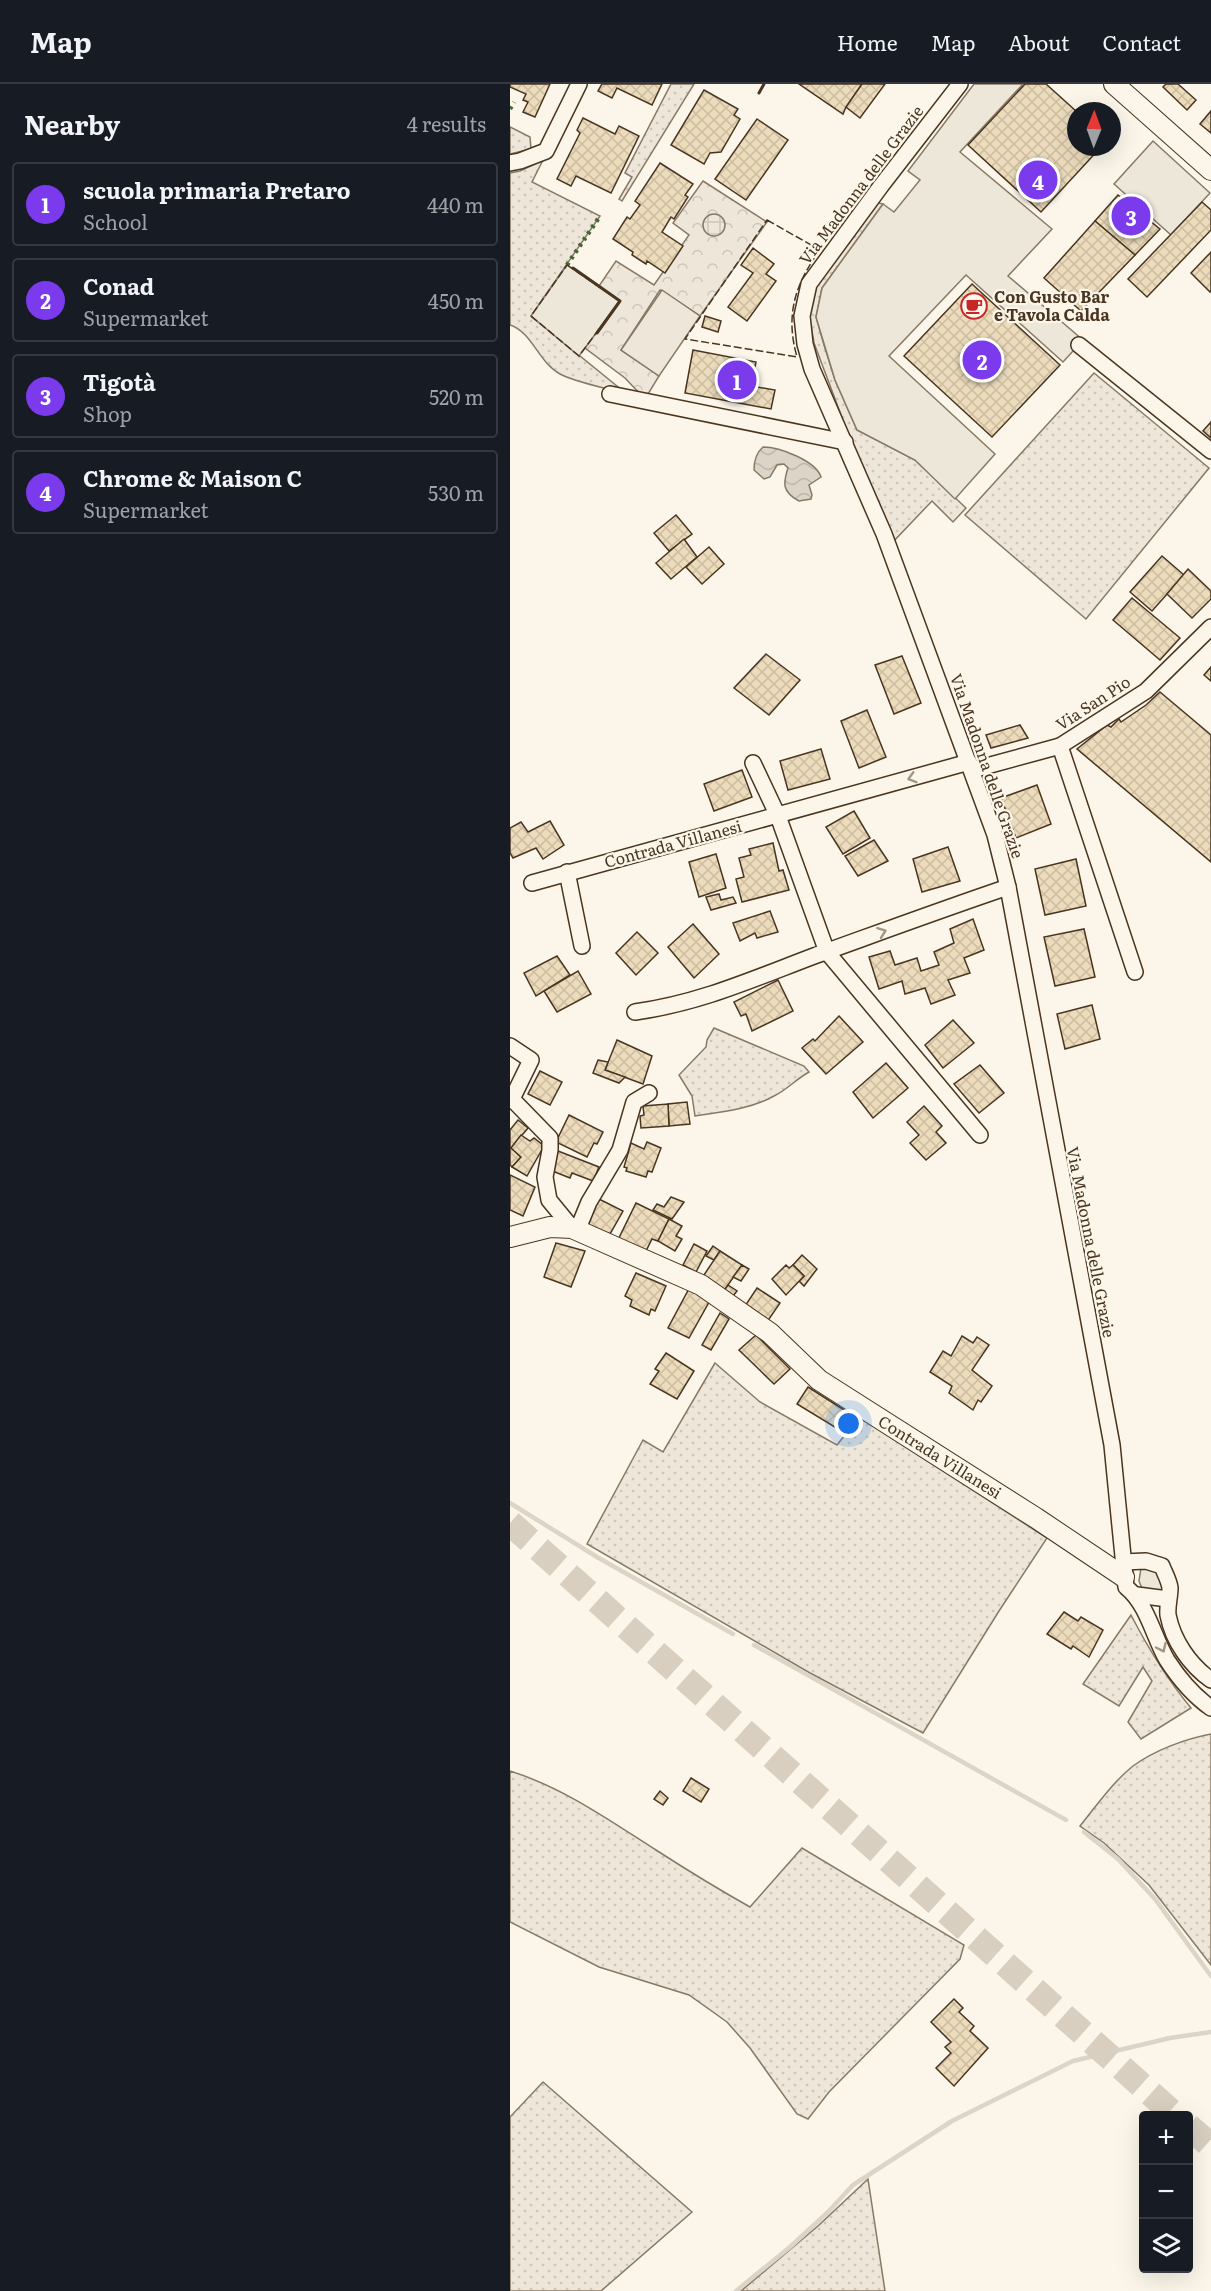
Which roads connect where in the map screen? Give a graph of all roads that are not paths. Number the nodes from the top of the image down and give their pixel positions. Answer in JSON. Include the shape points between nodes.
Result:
{"nodes":[{"id":1,"x":579,"y":84,"type":"edge"},
{"id":2,"x":960,"y":84,"type":"edge"},
{"id":3,"x":1114,"y":84,"type":"edge"},
{"id":4,"x":1130,"y":84,"type":"edge"},
{"id":5,"x":1145,"y":110,"type":"junction"},
{"id":6,"x":510,"y":163,"type":"edge"},
{"id":7,"x":1211,"y":170,"type":"edge"},
{"id":8,"x":1079,"y":345,"type":"dead end"},
{"id":9,"x":610,"y":394,"type":"dead end"},
{"id":10,"x":846,"y":442,"type":"junction"},
{"id":11,"x":1211,"y":451,"type":"edge"},
{"id":12,"x":1211,"y":627,"type":"edge"},
{"id":13,"x":1060,"y":746,"type":"junction"},
{"id":14,"x":753,"y":763,"type":"dead end"},
{"id":15,"x":970,"y":766,"type":"junction"},
{"id":16,"x":778,"y":816,"type":"junction"},
{"id":17,"x":567,"y":873,"type":"junction"},
{"id":18,"x":532,"y":883,"type":"dead end"},
{"id":19,"x":1008,"y":887,"type":"junction"},
{"id":20,"x":582,"y":946,"type":"dead end"},
{"id":21,"x":827,"y":952,"type":"junction"},
{"id":22,"x":1135,"y":972,"type":"dead end"},
{"id":23,"x":635,"y":1012,"type":"dead end"},
{"id":24,"x":510,"y":1046,"type":"edge"},
{"id":25,"x":649,"y":1093,"type":"dead end"},
{"id":26,"x":980,"y":1135,"type":"dead end"},
{"id":27,"x":574,"y":1230,"type":"junction"},
{"id":28,"x":510,"y":1237,"type":"edge"},
{"id":29,"x":1123,"y":1569,"type":"junction"},
{"id":30,"x":1137,"y":1595,"type":"junction"},
{"id":31,"x":1168,"y":1599,"type":"junction"},
{"id":32,"x":1211,"y":1680,"type":"edge"},
{"id":33,"x":1211,"y":1708,"type":"edge"}],
"edges":[{"from":1,"to":6,"type":"street","via":[[546,151]]},
{"from":2,"to":10,"type":"street","name":"Via Madonna delle Grazie","via":[[809,284],[802,316],[805,344],[812,369]]},
{"from":3,"to":5,"type":"street"},
{"from":4,"to":5,"type":"street"},
{"from":5,"to":7,"type":"street"},
{"from":8,"to":11,"type":"street"},
{"from":9,"to":10,"type":"street"},
{"from":10,"to":15,"type":"street","name":"Via Madonna delle Grazie"},
{"from":12,"to":13,"type":"street","name":"Via San Pio","via":[[1146,691]]},
{"from":13,"to":15,"type":"street","name":"Via San Pio"},
{"from":13,"to":22,"type":"street"},
{"from":14,"to":16,"type":"street"},
{"from":15,"to":16,"type":"street","name":"Contrada Villanesi","one_way":true},
{"from":15,"to":19,"type":"street","name":"Via Madonna delle Grazie","via":[[995,835]]},
{"from":16,"to":17,"type":"street","name":"Contrada Villanesi"},
{"from":16,"to":21,"type":"street"},
{"from":17,"to":18,"type":"street","name":"Contrada Villanesi"},
{"from":17,"to":20,"type":"street"},
{"from":21,"to":19,"type":"street","one_way":true},
{"from":19,"to":29,"type":"street","name":"Via Madonna delle Grazie","via":[[1112,1445]]},
{"from":21,"to":23,"type":"street","via":[[708,997]]},
{"from":21,"to":26,"type":"street"},
{"from":24,"to":27,"type":"street","name":"Contrada Villanesi","via":[[531,1060],[512,1099],[549,1138],[545,1177],[549,1200]]},
{"from":25,"to":27,"type":"street","via":[[634,1101],[620,1150]]},
{"from":27,"to":28,"type":"street","name":"Contrada Villanesi","via":[[549,1227]]},
{"from":27,"to":29,"type":"street","name":"Contrada Villanesi","via":[[702,1285],[770,1333],[819,1380]]},
{"from":29,"to":30,"type":"street","via":[[1126,1587]]},
{"from":29,"to":31,"type":"street","via":[[1146,1561],[1162,1566],[1170,1589]]},
{"from":30,"to":31,"type":"street"},
{"from":30,"to":33,"type":"street","one_way":true,"via":[[1167,1660]]},
{"from":31,"to":32,"type":"street","via":[[1168,1616],[1186,1658]]}]}
